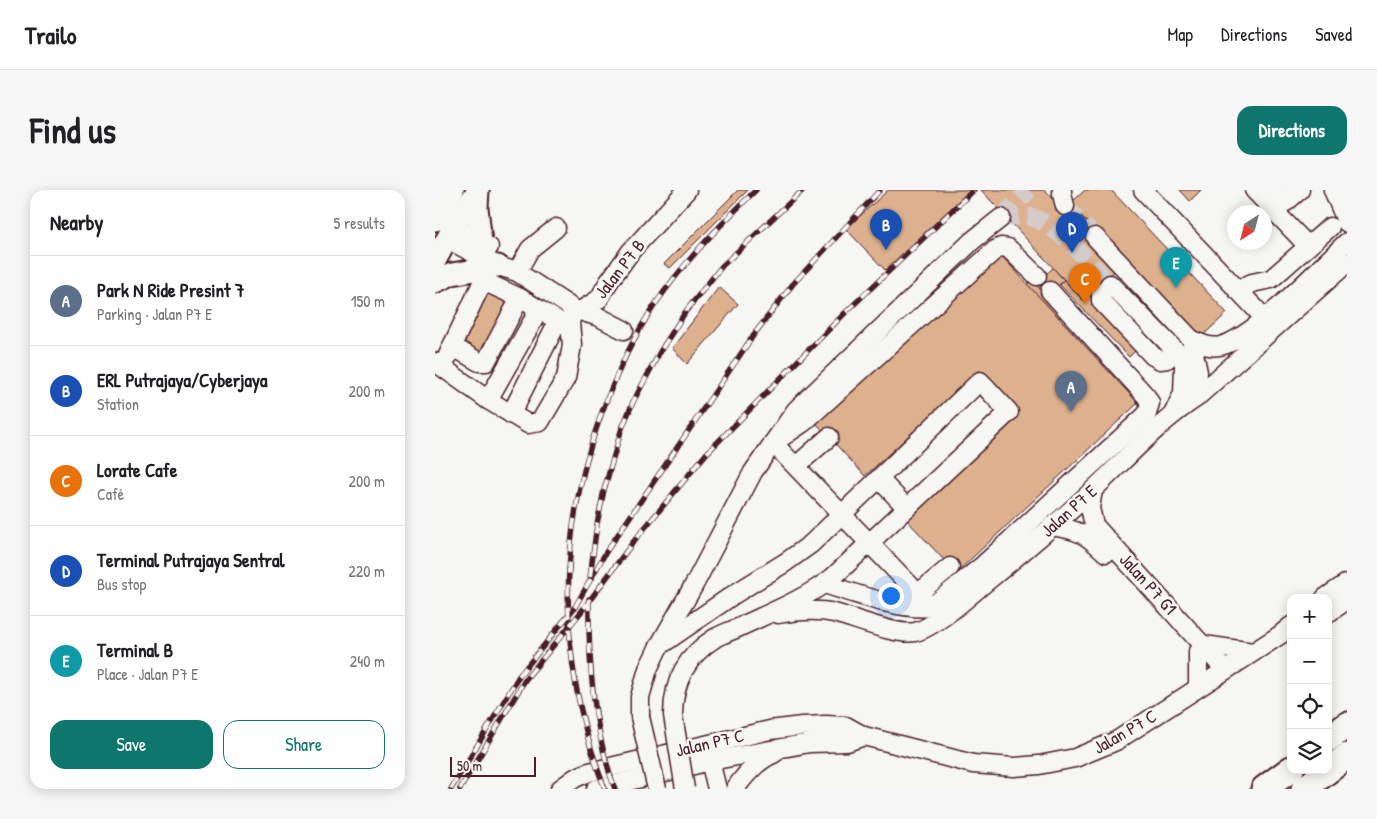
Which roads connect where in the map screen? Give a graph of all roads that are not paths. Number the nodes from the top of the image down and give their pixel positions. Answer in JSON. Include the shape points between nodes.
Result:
{"nodes":[{"id":1,"x":453,"y":190,"type":"edge"},
{"id":2,"x":478,"y":190,"type":"edge"},
{"id":3,"x":687,"y":190,"type":"edge"},
{"id":4,"x":1143,"y":190,"type":"edge"},
{"id":5,"x":1254,"y":190,"type":"edge"},
{"id":6,"x":1300,"y":190,"type":"edge"},
{"id":7,"x":1325,"y":190,"type":"edge"},
{"id":8,"x":1333,"y":190,"type":"edge"},
{"id":9,"x":1280,"y":196,"type":"edge"},
{"id":10,"x":1344,"y":216,"type":"edge"},
{"id":11,"x":1001,"y":218,"type":"dead end"},
{"id":12,"x":441,"y":225,"type":"edge"},
{"id":13,"x":1330,"y":227,"type":"dead end"},
{"id":14,"x":1095,"y":238,"type":"tunnel mouth"},
{"id":15,"x":481,"y":242,"type":"junction"},
{"id":16,"x":1347,"y":242,"type":"edge"},
{"id":17,"x":1308,"y":246,"type":"junction"},
{"id":18,"x":435,"y":261,"type":"edge"},
{"id":19,"x":1347,"y":263,"type":"edge"},
{"id":20,"x":507,"y":269,"type":"junction"},
{"id":21,"x":1037,"y":276,"type":"dead end"},
{"id":22,"x":1271,"y":279,"type":"junction"},
{"id":23,"x":435,"y":282,"type":"edge"},
{"id":24,"x":1050,"y":290,"type":"dead end"},
{"id":25,"x":1237,"y":290,"type":"junction"},
{"id":26,"x":1289,"y":297,"type":"junction"},
{"id":27,"x":519,"y":298,"type":"junction"},
{"id":28,"x":539,"y":310,"type":"junction"},
{"id":29,"x":577,"y":310,"type":"junction"},
{"id":30,"x":1270,"y":323,"type":"junction"},
{"id":31,"x":564,"y":325,"type":"junction"},
{"id":32,"x":503,"y":330,"type":"junction"},
{"id":33,"x":624,"y":330,"type":"dead end"},
{"id":34,"x":876,"y":334,"type":"junction"},
{"id":35,"x":1191,"y":339,"type":"junction"},
{"id":36,"x":522,"y":341,"type":"junction"},
{"id":37,"x":452,"y":346,"type":"junction"},
{"id":38,"x":1175,"y":350,"type":"dead end"},
{"id":39,"x":439,"y":365,"type":"edge"},
{"id":40,"x":857,"y":374,"type":"junction"},
{"id":41,"x":1196,"y":398,"type":"junction"},
{"id":42,"x":488,"y":400,"type":"junction"},
{"id":43,"x":1174,"y":412,"type":"junction"},
{"id":44,"x":511,"y":414,"type":"junction"},
{"id":45,"x":829,"y":437,"type":"dead end"},
{"id":46,"x":773,"y":443,"type":"junction"},
{"id":47,"x":796,"y":466,"type":"junction"},
{"id":48,"x":879,"y":479,"type":"junction"},
{"id":49,"x":1093,"y":490,"type":"junction"},
{"id":50,"x":907,"y":508,"type":"junction"},
{"id":51,"x":842,"y":514,"type":"junction"},
{"id":52,"x":1052,"y":526,"type":"junction"},
{"id":53,"x":870,"y":543,"type":"junction"},
{"id":54,"x":1024,"y":551,"type":"junction"},
{"id":55,"x":982,"y":566,"type":"junction"},
{"id":56,"x":950,"y":567,"type":"dead end"},
{"id":57,"x":1347,"y":583,"type":"edge"},
{"id":58,"x":824,"y":584,"type":"junction"},
{"id":59,"x":919,"y":594,"type":"junction"},
{"id":60,"x":1331,"y":594,"type":"edge"},
{"id":61,"x":1347,"y":600,"type":"edge"},
{"id":62,"x":903,"y":606,"type":"junction"},
{"id":63,"x":931,"y":607,"type":"junction"},
{"id":64,"x":1332,"y":609,"type":"edge"},
{"id":65,"x":743,"y":626,"type":"junction"},
{"id":66,"x":1287,"y":630,"type":"edge"},
{"id":67,"x":659,"y":646,"type":"junction"},
{"id":68,"x":1201,"y":648,"type":"junction"},
{"id":69,"x":1253,"y":652,"type":"junction"},
{"id":70,"x":1221,"y":672,"type":"junction"},
{"id":71,"x":1198,"y":687,"type":"junction"},
{"id":72,"x":1347,"y":725,"type":"edge"},
{"id":73,"x":864,"y":736,"type":"junction"},
{"id":74,"x":1332,"y":737,"type":"edge"},
{"id":75,"x":785,"y":748,"type":"junction"},
{"id":76,"x":708,"y":752,"type":"junction"},
{"id":77,"x":1347,"y":756,"type":"edge"},
{"id":78,"x":589,"y":772,"type":"junction"},
{"id":79,"x":1287,"y":772,"type":"edge"},
{"id":80,"x":560,"y":789,"type":"edge"},
{"id":81,"x":595,"y":789,"type":"edge"},
{"id":82,"x":657,"y":789,"type":"edge"},
{"id":83,"x":685,"y":789,"type":"edge"},
{"id":84,"x":717,"y":789,"type":"edge"},
{"id":85,"x":735,"y":789,"type":"edge"},
{"id":86,"x":1265,"y":789,"type":"edge"},
{"id":87,"x":1303,"y":789,"type":"edge"}],
"edges":[{"from":1,"to":12,"type":"main road"},
{"from":2,"to":12,"type":"main road"},
{"from":2,"to":15,"type":"main road"},
{"from":3,"to":29,"type":"street","name":"Jalan P7 B","via":[[631,251],[599,299]]},
{"from":4,"to":25,"type":"street"},
{"from":5,"to":17,"type":"street"},
{"from":6,"to":9,"type":"street"},
{"from":7,"to":10,"type":"street"},
{"from":8,"to":10,"type":"street"},
{"from":11,"to":34,"type":"street","via":[[972,241]]},
{"from":12,"to":15,"type":"street","name":"Jalan P7 B"},
{"from":12,"to":18,"type":"main road"},
{"from":12,"to":20,"type":"street","name":"Jalan P7 B"},
{"from":13,"to":17,"type":"street"},
{"from":14,"to":35,"type":"street"},
{"from":15,"to":20,"type":"street","name":"Jalan P7 B","via":[[500,255]]},
{"from":16,"to":26,"type":"street","name":"Jalan P7 E"},
{"from":17,"to":22,"type":"street"},
{"from":19,"to":30,"type":"street","name":"Jalan P7 E"},
{"from":20,"to":23,"type":"main road","via":[[452,274]]},
{"from":20,"to":29,"type":"street","name":"Jalan P7 B"},
{"from":21,"to":40,"type":"street","via":[[1008,248],[995,250]]},
{"from":22,"to":25,"type":"street","via":[[1252,282]]},
{"from":22,"to":26,"type":"street"},
{"from":24,"to":55,"type":"street","via":[[1146,396],[1150,408]]},
{"from":25,"to":30,"type":"street"},
{"from":26,"to":30,"type":"street","name":"Jalan P7 E"},
{"from":27,"to":28,"type":"street"},
{"from":27,"to":32,"type":"street"},
{"from":27,"to":37,"type":"street","via":[[483,281]]},
{"from":28,"to":31,"type":"street"},
{"from":28,"to":36,"type":"street"},
{"from":29,"to":31,"type":"street","via":[[570,322]]},
{"from":29,"to":33,"type":"street"},
{"from":30,"to":35,"type":"street","via":[[1221,346],[1201,345]]},
{"from":30,"to":41,"type":"street","name":"Jalan P7 E"},
{"from":31,"to":44,"type":"street"},
{"from":31,"to":44,"type":"street","via":[[572,345],[566,378],[540,422],[528,424]]},
{"from":32,"to":36,"type":"street"},
{"from":32,"to":37,"type":"street","via":[[486,362],[479,362]]},
{"from":34,"to":40,"type":"street"},
{"from":34,"to":46,"type":"street","via":[[796,410]]},
{"from":35,"to":41,"type":"street","via":[[1198,372]]},
{"from":36,"to":42,"type":"street"},
{"from":37,"to":39,"type":"street"},
{"from":38,"to":43,"type":"street","via":[[1183,359],[1184,366],[1183,394]]},
{"from":39,"to":42,"type":"street"},
{"from":40,"to":46,"type":"street","via":[[804,422]]},
{"from":41,"to":43,"type":"street","name":"Jalan P7 E"},
{"from":42,"to":44,"type":"street"},
{"from":43,"to":49,"type":"street","name":"Jalan P7 E"},
{"from":45,"to":47,"type":"street"},
{"from":46,"to":47,"type":"street"},
{"from":46,"to":67,"type":"street","via":[[753,472]]},
{"from":47,"to":51,"type":"street"},
{"from":48,"to":50,"type":"street"},
{"from":48,"to":50,"type":"street","via":[[980,382],[1009,412]]},
{"from":48,"to":51,"type":"street"},
{"from":49,"to":52,"type":"street","name":"Jalan P7 E"},
{"from":49,"to":68,"type":"street","name":"Jalan P7 G1","via":[[1090,508],[1094,525]]},
{"from":50,"to":53,"type":"street"},
{"from":51,"to":53,"type":"street"},
{"from":51,"to":67,"type":"street","via":[[811,544]]},
{"from":52,"to":54,"type":"street","name":"Jalan P7 E"},
{"from":52,"to":68,"type":"street","name":"Jalan P7 G1","via":[[1074,529],[1093,540]]},
{"from":53,"to":58,"type":"street"},
{"from":53,"to":59,"type":"street"},
{"from":54,"to":55,"type":"street"},
{"from":54,"to":65,"type":"street","name":"Jalan P7 E","via":[[961,603],[913,633],[832,612],[811,611],[772,615]]},
{"from":55,"to":63,"type":"street"},
{"from":56,"to":59,"type":"street"},
{"from":57,"to":60,"type":"street"},
{"from":58,"to":62,"type":"street"},
{"from":58,"to":65,"type":"street"},
{"from":59,"to":62,"type":"street"},
{"from":59,"to":63,"type":"street"},
{"from":61,"to":64,"type":"street"},
{"from":62,"to":63,"type":"street"},
{"from":65,"to":83,"type":"street","bridge":true,"via":[[700,649],[679,676],[673,697],[673,715]]},
{"from":66,"to":69,"type":"street","name":"Jalan P7 C"},
{"from":67,"to":82,"type":"street","bridge":true,"via":[[640,698],[640,717]]},
{"from":68,"to":69,"type":"street"},
{"from":68,"to":70,"type":"street","name":"Jalan P7 G1"},
{"from":68,"to":71,"type":"street"},
{"from":69,"to":70,"type":"street","name":"Jalan P7 C"},
{"from":70,"to":71,"type":"street","name":"Jalan P7 C"},
{"from":71,"to":73,"type":"street","name":"Jalan P7 C","via":[[1116,741],[1075,758],[1039,765],[973,764]]},
{"from":72,"to":74,"type":"highway"},
{"from":73,"to":75,"type":"street","name":"Jalan P7 C","via":[[847,742],[810,743]]},
{"from":73,"to":76,"type":"street","name":"Jalan P7 C","via":[[846,726],[801,726],[770,730]]},
{"from":75,"to":76,"type":"street","name":"Jalan P7 C"},
{"from":75,"to":85,"type":"street","via":[[763,758]]},
{"from":76,"to":78,"type":"street","name":"Jalan P7 C"},
{"from":76,"to":81,"type":"street","name":"Jalan P7 C"},
{"from":76,"to":84,"type":"street"},
{"from":77,"to":87,"type":"highway"},
{"from":78,"to":80,"type":"street","name":"Jalan P7 C"},
{"from":78,"to":81,"type":"street"},
{"from":79,"to":86,"type":"highway"}]}
